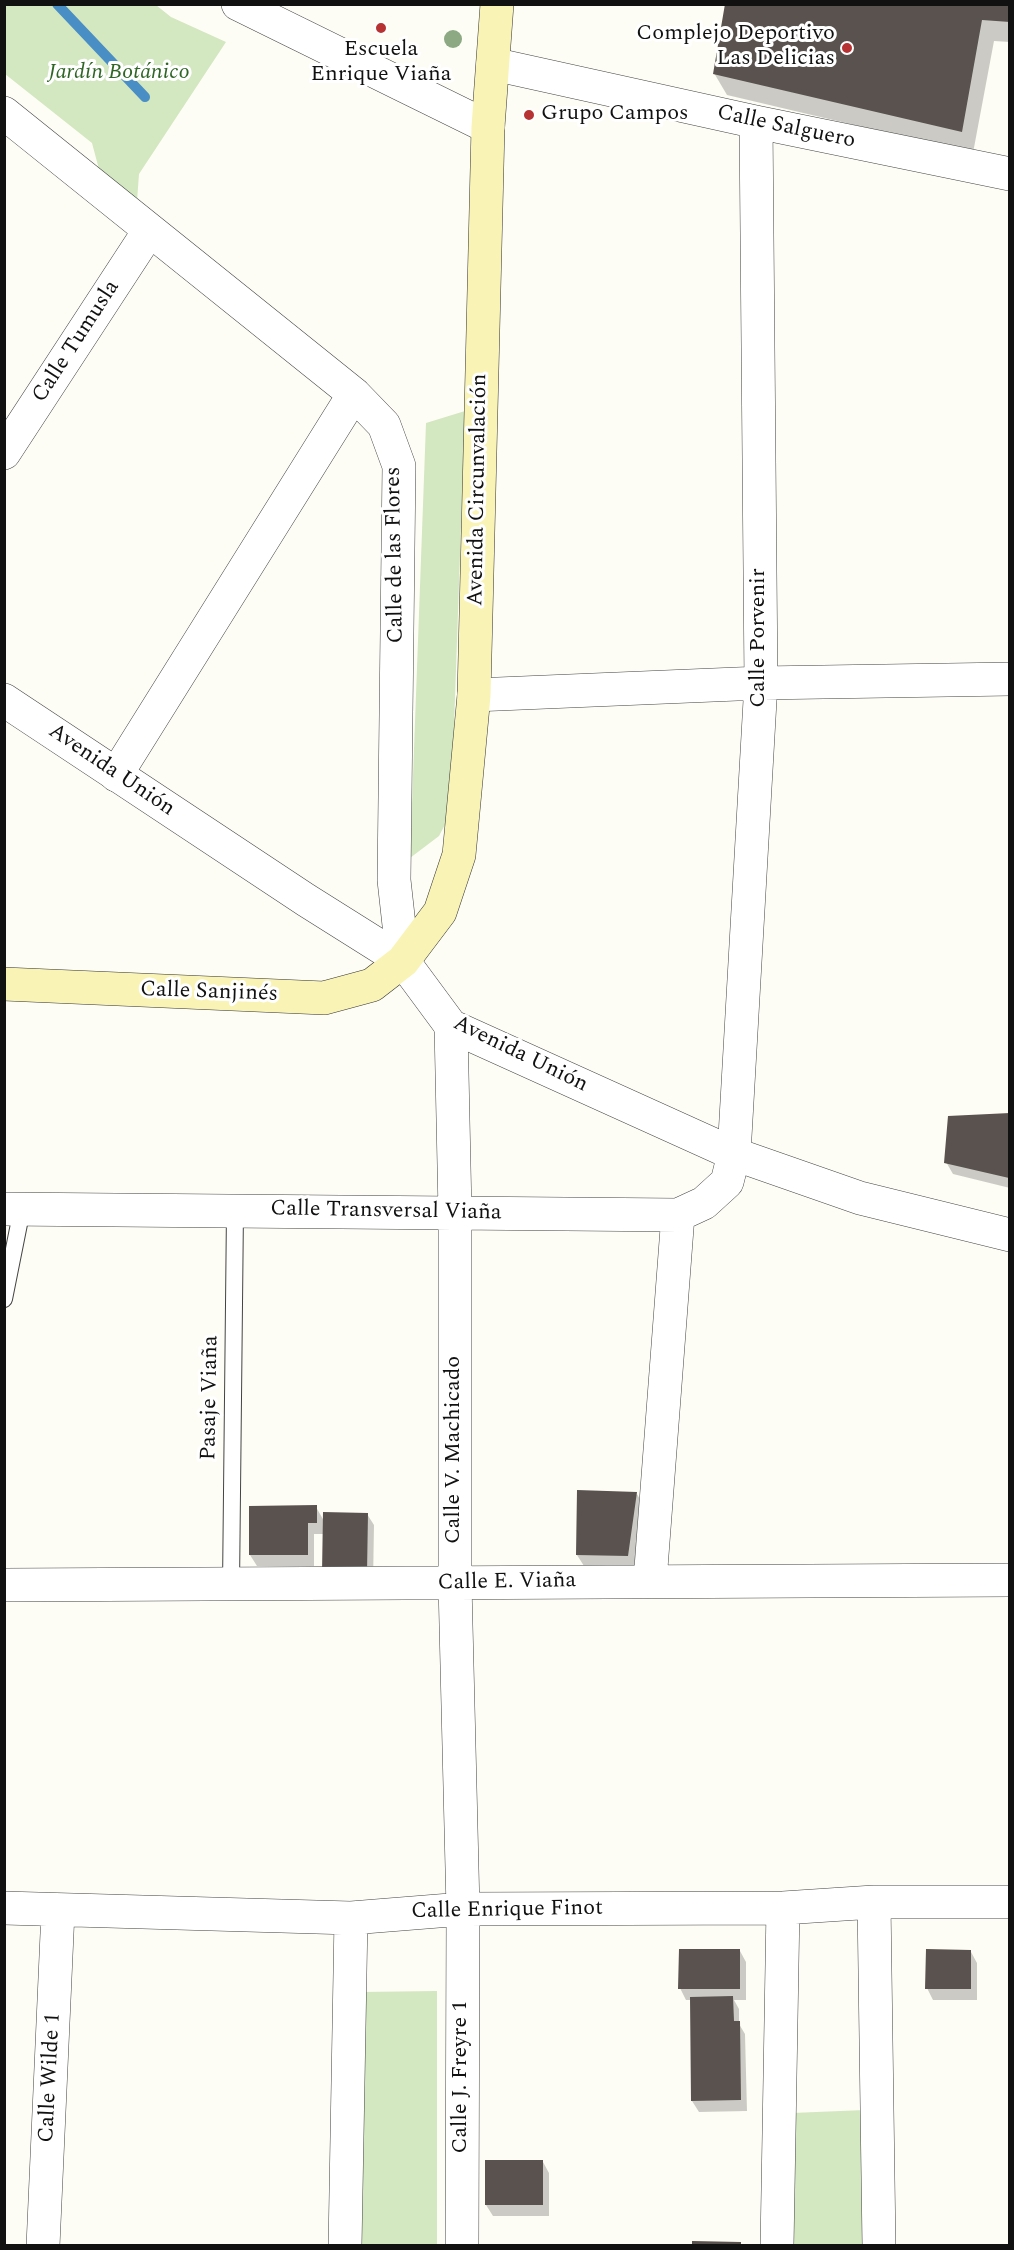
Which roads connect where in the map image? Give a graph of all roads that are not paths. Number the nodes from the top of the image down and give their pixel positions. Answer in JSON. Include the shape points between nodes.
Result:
{"nodes":[{"id":1,"x":238,"y":4,"type":"edge"},
{"id":2,"x":497,"y":4,"type":"edge"},
{"id":3,"x":493,"y":64,"type":"junction"},
{"id":4,"x":4,"y":113,"type":"edge"},
{"id":5,"x":756,"y":122,"type":"junction"},
{"id":6,"x":488,"y":127,"type":"junction"},
{"id":7,"x":1010,"y":174,"type":"edge"},
{"id":8,"x":148,"y":231,"type":"junction"},
{"id":9,"x":354,"y":394,"type":"junction"},
{"id":10,"x":4,"y":453,"type":"edge"},
{"id":11,"x":1010,"y":679,"type":"edge"},
{"id":12,"x":761,"y":683,"type":"junction"},
{"id":13,"x":474,"y":695,"type":"junction"},
{"id":14,"x":4,"y":700,"type":"edge"},
{"id":15,"x":116,"y":775,"type":"junction"},
{"id":16,"x":404,"y":961,"type":"junction"},
{"id":17,"x":8,"y":981,"type":"edge"},
{"id":18,"x":451,"y":1026,"type":"junction"},
{"id":19,"x":734,"y":1154,"type":"junction"},
{"id":20,"x":13,"y":1209,"type":"edge"},
{"id":21,"x":235,"y":1210,"type":"junction"},
{"id":22,"x":455,"y":1212,"type":"junction"},
{"id":23,"x":678,"y":1215,"type":"junction"},
{"id":24,"x":1010,"y":1235,"type":"edge"},
{"id":25,"x":4,"y":1299,"type":"edge"},
{"id":26,"x":1010,"y":1580,"type":"edge"},
{"id":27,"x":650,"y":1581,"type":"junction"},
{"id":28,"x":455,"y":1584,"type":"junction"},
{"id":29,"x":4,"y":1585,"type":"edge"},
{"id":30,"x":231,"y":1586,"type":"junction"},
{"id":31,"x":874,"y":1902,"type":"junction"},
{"id":32,"x":1010,"y":1902,"type":"edge"},
{"id":33,"x":4,"y":1908,"type":"edge"},
{"id":34,"x":783,"y":1908,"type":"junction"},
{"id":35,"x":463,"y":1909,"type":"junction"},
{"id":36,"x":58,"y":1911,"type":"junction"},
{"id":37,"x":351,"y":1918,"type":"junction"},
{"id":38,"x":43,"y":2246,"type":"edge"},
{"id":39,"x":345,"y":2246,"type":"edge"},
{"id":40,"x":462,"y":2246,"type":"edge"},
{"id":41,"x":777,"y":2246,"type":"edge"},
{"id":42,"x":879,"y":2246,"type":"edge"}],
"edges":[{"from":1,"to":6,"type":"street"},
{"from":2,"to":3,"type":"main road","name":"Avenida Circunvalación"},
{"from":3,"to":5,"type":"street","name":"Calle Salguero"},
{"from":3,"to":6,"type":"main road","name":"Avenida Circunvalación"},
{"from":4,"to":8,"type":"street","name":"Calle de las Flores"},
{"from":5,"to":7,"type":"street","name":"Calle Salguero"},
{"from":5,"to":12,"type":"street","name":"Calle Porvenir"},
{"from":6,"to":13,"type":"main road","name":"Avenida Circunvalación"},
{"from":8,"to":9,"type":"street","name":"Calle de las Flores"},
{"from":8,"to":10,"type":"street","name":"Calle Tumusla"},
{"from":9,"to":15,"type":"street"},
{"from":9,"to":16,"type":"street","name":"Calle de las Flores","via":[[384,425],[399,466],[394,880]]},
{"from":11,"to":12,"type":"street"},
{"from":12,"to":13,"type":"street"},
{"from":12,"to":19,"type":"street","name":"Calle Porvenir"},
{"from":13,"to":16,"type":"main road","name":"Avenida Circunvalación","via":[[459,855],[440,912]]},
{"from":14,"to":15,"type":"street","name":"Avenida Unión"},
{"from":15,"to":16,"type":"street","name":"Avenida Unión"},
{"from":16,"to":17,"type":"main road","name":"Calle Sanjinés","via":[[372,985],[324,998]]},
{"from":16,"to":18,"type":"street","name":"Avenida Unión"},
{"from":18,"to":19,"type":"street","name":"Avenida Unión"},
{"from":18,"to":22,"type":"street","name":"Calle V. Machicado"},
{"from":19,"to":23,"type":"street","name":"Calle Transversal Viaña","via":[[727,1182],[704,1203]]},
{"from":19,"to":24,"type":"street","name":"Avenida Unión","via":[[860,1198]]},
{"from":20,"to":21,"type":"street","name":"Calle Transversal Viaña"},
{"from":20,"to":25,"type":"lane"},
{"from":21,"to":22,"type":"street","name":"Calle Transversal Viaña"},
{"from":21,"to":30,"type":"lane","name":"Pasaje Viaña"},
{"from":22,"to":23,"type":"street","name":"Calle Transversal Viaña"},
{"from":22,"to":28,"type":"street","name":"Calle V. Machicado"},
{"from":23,"to":27,"type":"street"},
{"from":26,"to":27,"type":"street","name":"Calle E. Viaña"},
{"from":27,"to":28,"type":"street","name":"Calle E. Viaña"},
{"from":28,"to":30,"type":"street","name":"Calle E. Viaña"},
{"from":28,"to":35,"type":"street","name":"Calle V. Machicado"},
{"from":29,"to":30,"type":"street","name":"Calle E. Viaña"},
{"from":31,"to":32,"type":"street","name":"Calle Enrique Finot"},
{"from":31,"to":34,"type":"street","name":"Calle Enrique Finot"},
{"from":31,"to":42,"type":"street"},
{"from":33,"to":36,"type":"street","name":"Calle Enrique Finot"},
{"from":34,"to":35,"type":"street","name":"Calle Enrique Finot"},
{"from":34,"to":41,"type":"street"},
{"from":35,"to":37,"type":"street","name":"Calle Enrique Finot"},
{"from":35,"to":40,"type":"street","name":"Calle J. Freyre 1"},
{"from":36,"to":37,"type":"street","name":"Calle Enrique Finot"},
{"from":36,"to":38,"type":"street","name":"Calle Wilde 1"},
{"from":37,"to":39,"type":"street"}]}
